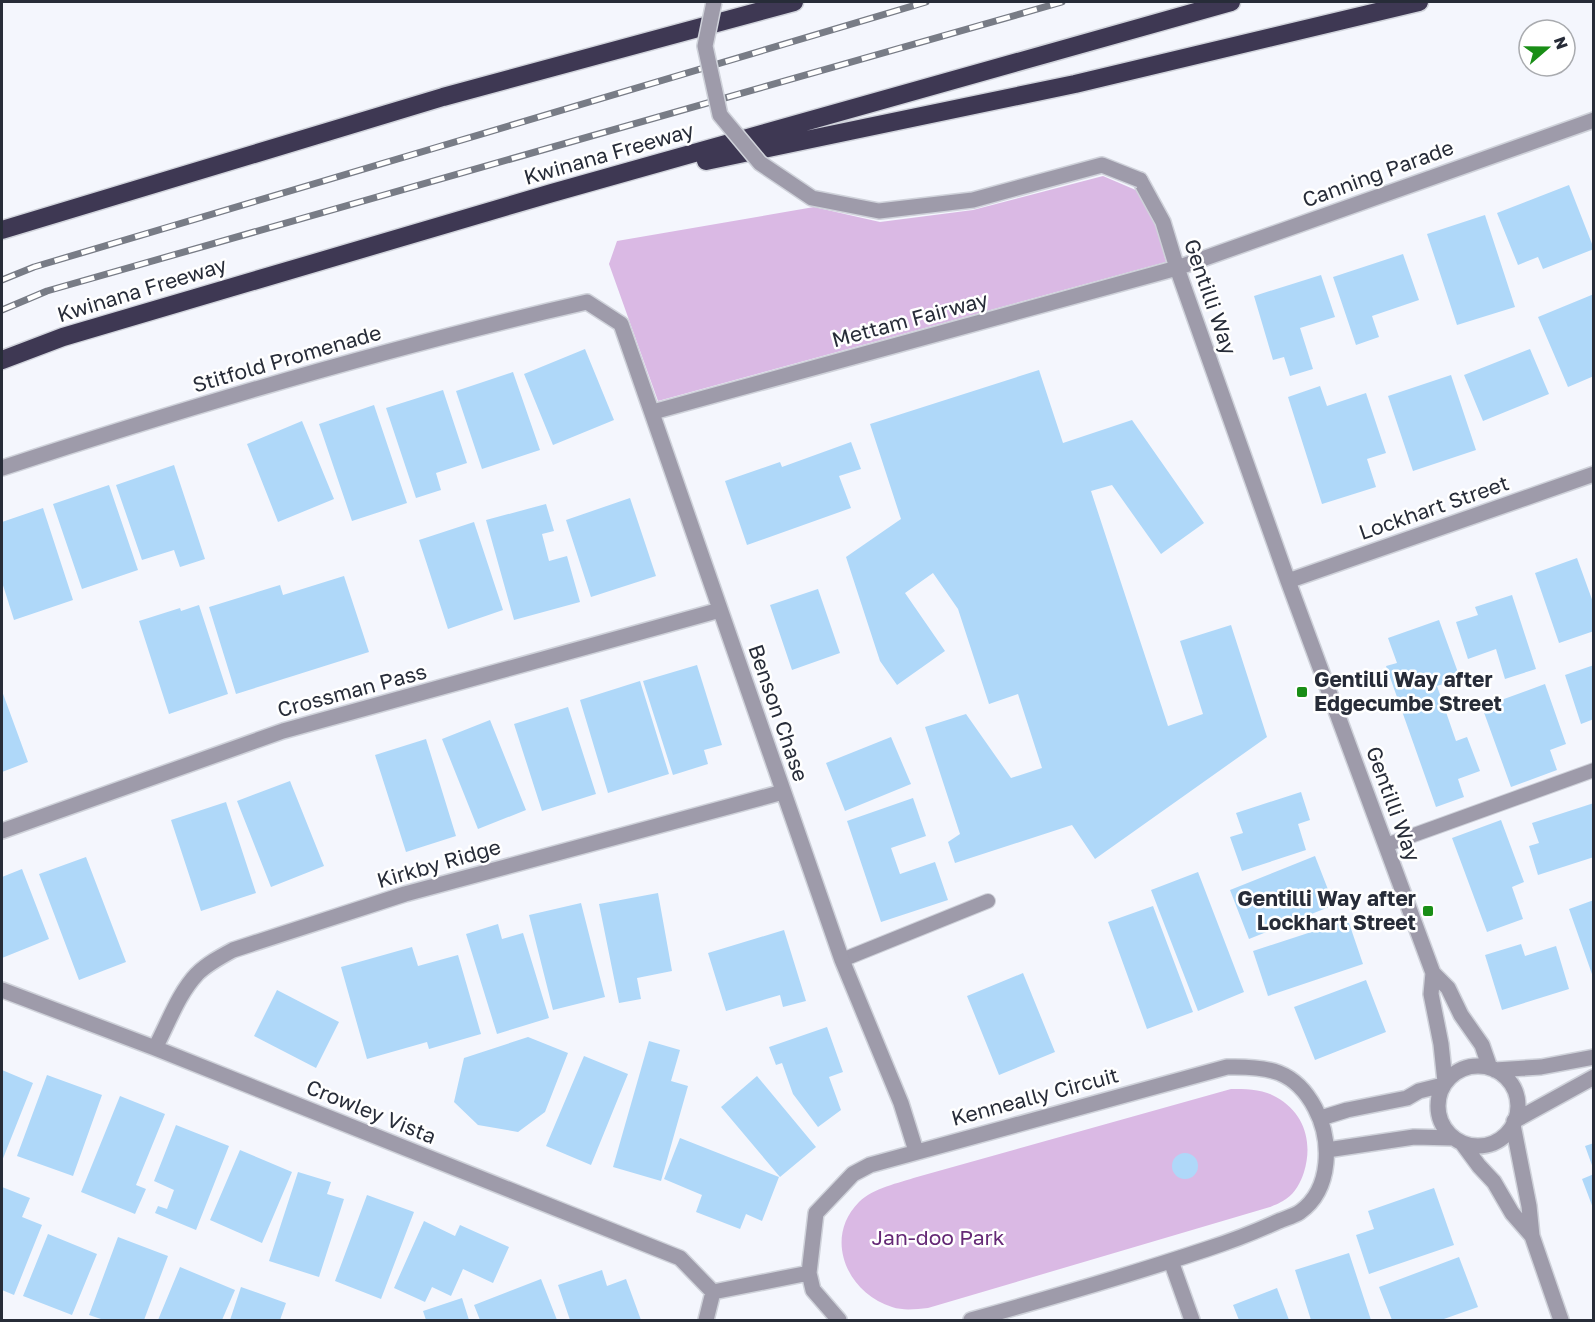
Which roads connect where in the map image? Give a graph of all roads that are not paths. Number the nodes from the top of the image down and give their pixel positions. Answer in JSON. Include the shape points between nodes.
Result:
{"nodes":[{"id":1,"x":714,"y":2,"type":"edge"},
{"id":2,"x":794,"y":2,"type":"edge"},
{"id":3,"x":1231,"y":2,"type":"edge"},
{"id":4,"x":1419,"y":2,"type":"edge"},
{"id":5,"x":1593,"y":120,"type":"edge"},
{"id":6,"x":552,"y":193,"type":"junction"},
{"id":7,"x":2,"y":230,"type":"edge"},
{"id":8,"x":1177,"y":268,"type":"junction"},
{"id":9,"x":587,"y":302,"type":"joint"},
{"id":10,"x":2,"y":360,"type":"edge"},
{"id":11,"x":653,"y":412,"type":"junction"},
{"id":12,"x":2,"y":468,"type":"edge"},
{"id":13,"x":1593,"y":474,"type":"edge"},
{"id":14,"x":1288,"y":581,"type":"junction"},
{"id":15,"x":720,"y":610,"type":"junction"},
{"id":16,"x":1593,"y":770,"type":"edge"},
{"id":17,"x":783,"y":792,"type":"junction"},
{"id":18,"x":2,"y":831,"type":"edge"},
{"id":19,"x":1386,"y":845,"type":"junction"},
{"id":20,"x":988,"y":901,"type":"dead end"},
{"id":21,"x":842,"y":960,"type":"junction"},
{"id":22,"x":1433,"y":973,"type":"junction"},
{"id":23,"x":2,"y":990,"type":"edge"},
{"id":24,"x":155,"y":1048,"type":"junction"},
{"id":25,"x":1593,"y":1057,"type":"edge"},
{"id":26,"x":1493,"y":1069,"type":"junction"},
{"id":27,"x":1593,"y":1077,"type":"edge"},
{"id":28,"x":1444,"y":1084,"type":"junction"},
{"id":29,"x":1321,"y":1118,"type":"junction"},
{"id":30,"x":1514,"y":1123,"type":"junction"},
{"id":31,"x":1458,"y":1141,"type":"junction"},
{"id":32,"x":1327,"y":1150,"type":"junction"},
{"id":33,"x":916,"y":1151,"type":"junction"},
{"id":34,"x":1532,"y":1236,"type":"junction"},
{"id":35,"x":1171,"y":1261,"type":"junction"},
{"id":36,"x":809,"y":1273,"type":"junction"},
{"id":37,"x":713,"y":1292,"type":"junction"},
{"id":38,"x":706,"y":1320,"type":"edge"},
{"id":39,"x":839,"y":1320,"type":"edge"},
{"id":40,"x":971,"y":1320,"type":"edge"},
{"id":41,"x":1192,"y":1320,"type":"edge"},
{"id":42,"x":1561,"y":1320,"type":"edge"}],
"edges":[{"from":1,"to":8,"type":"street","name":"Gentilli Way","bridge":true,"via":[[705,46],[720,115],[760,163],[812,198],[879,211],[973,200],[1102,165],[1140,180],[1163,222]]},
{"from":2,"to":7,"type":"highway","via":[[443,97]]},
{"from":3,"to":6,"type":"highway","name":"Kwinana Freeway"},
{"from":4,"to":6,"type":"highway","via":[[1075,84]]},
{"from":5,"to":8,"type":"street","name":"Canning Parade"},
{"from":6,"to":10,"type":"highway","name":"Kwinana Freeway","via":[[63,337]]},
{"from":8,"to":11,"type":"street","name":"Mettam Fairway"},
{"from":8,"to":14,"type":"street","name":"Gentilli Way"},
{"from":9,"to":11,"type":"street","name":"Benson Chase","via":[[621,324]]},
{"from":9,"to":12,"type":"street","name":"Stitfold Promenade","via":[[290,378]]},
{"from":11,"to":15,"type":"street","name":"Benson Chase"},
{"from":13,"to":14,"type":"street","name":"Lockhart Street"},
{"from":14,"to":19,"type":"street","name":"Gentilli Way"},
{"from":15,"to":17,"type":"street","name":"Benson Chase"},
{"from":15,"to":18,"type":"street","name":"Crossman Pass","via":[[283,731]]},
{"from":16,"to":19,"type":"lane"},
{"from":17,"to":21,"type":"street","name":"Benson Chase"},
{"from":17,"to":24,"type":"street","name":"Kirkby Ridge","via":[[405,894],[232,950],[198,974]]},
{"from":19,"to":22,"type":"street","name":"Gentilli Way"},
{"from":20,"to":21,"type":"lane"},
{"from":21,"to":33,"type":"street","name":"Benson Chase","via":[[901,1103]]},
{"from":22,"to":26,"type":"street","name":"Gentilli Way","via":[[1448,988]]},
{"from":22,"to":28,"type":"street","name":"Gentilli Way","via":[[1431,994]]},
{"from":23,"to":24,"type":"street","name":"Crowley Vista"},
{"from":24,"to":37,"type":"street","name":"Crowley Vista","via":[[680,1258]]},
{"from":25,"to":26,"type":"street","via":[[1541,1067]]},
{"from":26,"to":28,"type":"street","via":[[1465,1068]]},
{"from":26,"to":30,"type":"street","via":[[1515,1092]]},
{"from":27,"to":30,"type":"street"},
{"from":28,"to":29,"type":"street","via":[[1407,1098]]},
{"from":28,"to":31,"type":"street","via":[[1438,1102],[1440,1119]]},
{"from":29,"to":32,"type":"street","name":"Kenneally Circuit"},
{"from":29,"to":33,"type":"street","name":"Kenneally Circuit","via":[[1306,1092],[1281,1073],[1256,1066],[1227,1067]]},
{"from":30,"to":31,"type":"street","via":[[1491,1144]]},
{"from":30,"to":34,"type":"street"},
{"from":31,"to":32,"type":"street","via":[[1414,1137]]},
{"from":31,"to":34,"type":"street","via":[[1494,1182],[1512,1214]]},
{"from":32,"to":35,"type":"street","name":"Kenneally Circuit","via":[[1324,1176],[1313,1198],[1300,1212],[1252,1234]]},
{"from":33,"to":36,"type":"street","name":"Kenneally Circuit","via":[[870,1165],[837,1188],[816,1213]]},
{"from":34,"to":42,"type":"street"},
{"from":35,"to":40,"type":"street","name":"Kenneally Circuit"},
{"from":35,"to":41,"type":"street"},
{"from":36,"to":37,"type":"street"},
{"from":36,"to":39,"type":"street","via":[[813,1290]]},
{"from":37,"to":38,"type":"street"}]}
